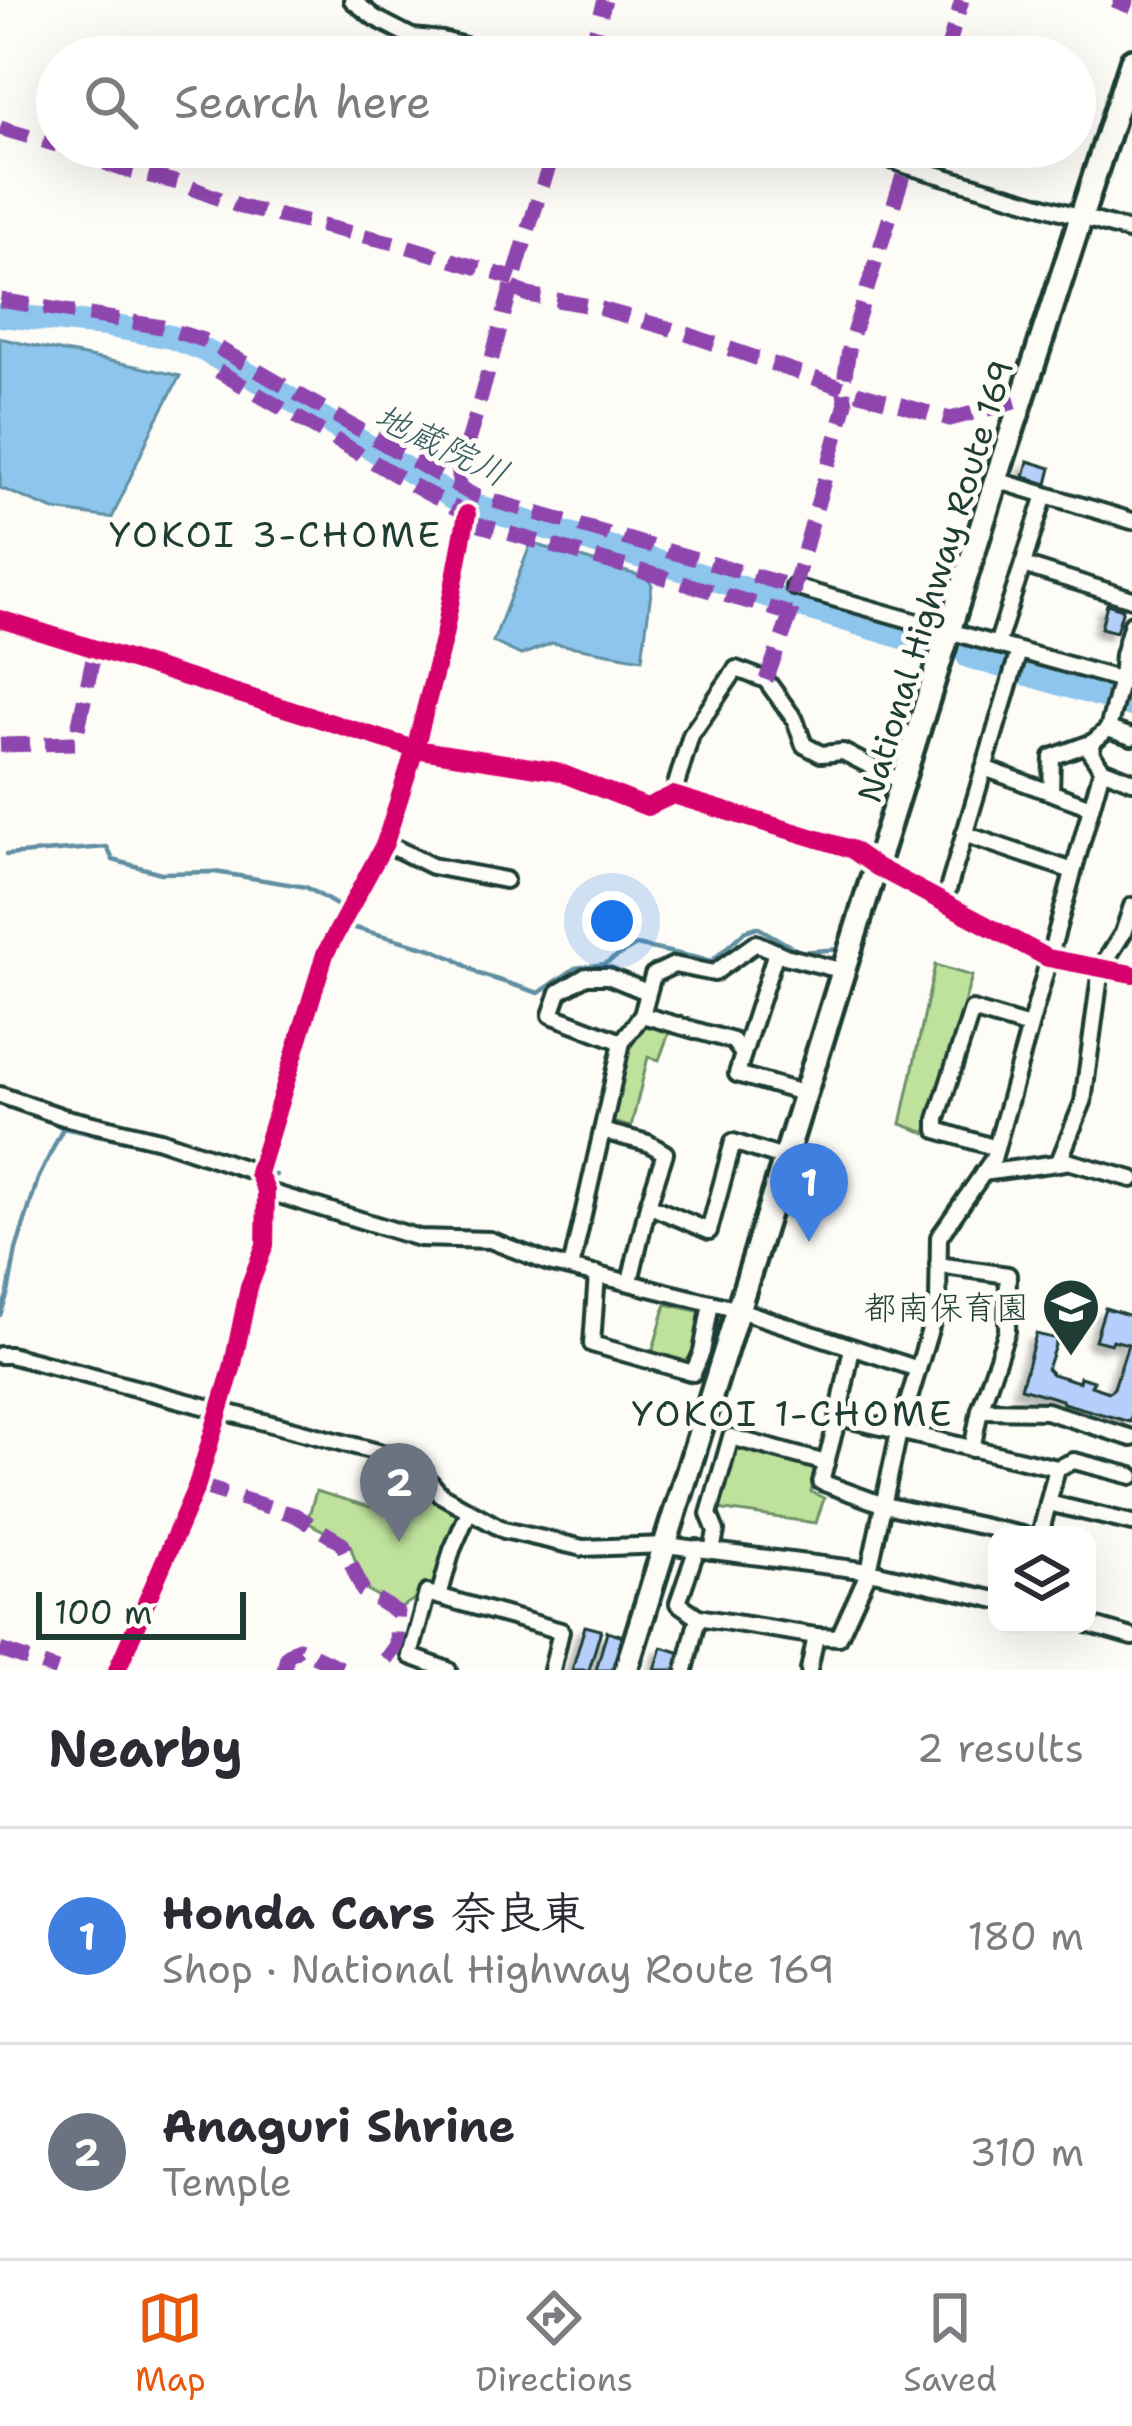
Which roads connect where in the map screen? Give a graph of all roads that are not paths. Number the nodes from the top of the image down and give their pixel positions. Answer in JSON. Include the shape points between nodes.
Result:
{"nodes":[{"id":1,"x":352,"y":0,"type":"edge"},
{"id":2,"x":410,"y":36,"type":"edge"},
{"id":3,"x":1132,"y":60,"type":"edge"},
{"id":4,"x":1096,"y":166,"type":"edge"},
{"id":5,"x":915,"y":168,"type":"edge"},
{"id":6,"x":1095,"y":168,"type":"edge"},
{"id":7,"x":1079,"y":216,"type":"junction"},
{"id":8,"x":1132,"y":232,"type":"edge"},
{"id":9,"x":996,"y":480,"type":"junction"},
{"id":10,"x":1045,"y":495,"type":"junction"},
{"id":11,"x":467,"y":514,"type":"dead end"},
{"id":12,"x":1132,"y":521,"type":"edge"},
{"id":13,"x":1022,"y":565,"type":"junction"},
{"id":14,"x":794,"y":587,"type":"dead end"},
{"id":15,"x":1132,"y":599,"type":"edge"},
{"id":16,"x":0,"y":619,"type":"edge"},
{"id":17,"x":1132,"y":622,"type":"edge"},
{"id":18,"x":950,"y":632,"type":"junction"},
{"id":19,"x":997,"y":645,"type":"junction"},
{"id":20,"x":1015,"y":664,"type":"junction"},
{"id":21,"x":1121,"y":690,"type":"edge"},
{"id":22,"x":1108,"y":729,"type":"junction"},
{"id":23,"x":1132,"y":737,"type":"edge"},
{"id":24,"x":1093,"y":742,"type":"junction"},
{"id":25,"x":415,"y":749,"type":"junction"},
{"id":26,"x":984,"y":769,"type":"junction"},
{"id":27,"x":1102,"y":769,"type":"junction"},
{"id":28,"x":1132,"y":781,"type":"edge"},
{"id":29,"x":903,"y":783,"type":"junction"},
{"id":30,"x":1051,"y":792,"type":"junction"},
{"id":31,"x":673,"y":795,"type":"junction"},
{"id":32,"x":1091,"y":807,"type":"junction"},
{"id":33,"x":964,"y":834,"type":"junction"},
{"id":34,"x":386,"y":843,"type":"junction"},
{"id":35,"x":877,"y":867,"type":"junction"},
{"id":36,"x":1072,"y":871,"type":"junction"},
{"id":37,"x":505,"y":880,"type":"dead end"},
{"id":38,"x":944,"y":902,"type":"junction"},
{"id":39,"x":1132,"y":906,"type":"edge"},
{"id":40,"x":1132,"y":944,"type":"edge"},
{"id":41,"x":1113,"y":951,"type":"junction"},
{"id":42,"x":776,"y":952,"type":"junction"},
{"id":43,"x":1048,"y":958,"type":"junction"},
{"id":44,"x":1102,"y":968,"type":"junction"},
{"id":45,"x":844,"y":971,"type":"junction"},
{"id":46,"x":1132,"y":974,"type":"edge"},
{"id":47,"x":647,"y":992,"type":"junction"},
{"id":48,"x":642,"y":1015,"type":"junction"},
{"id":49,"x":1029,"y":1027,"type":"junction"},
{"id":50,"x":622,"y":1042,"type":"junction"},
{"id":51,"x":743,"y":1054,"type":"junction"},
{"id":52,"x":806,"y":1094,"type":"junction"},
{"id":53,"x":0,"y":1095,"type":"edge"},
{"id":54,"x":602,"y":1131,"type":"junction"},
{"id":55,"x":996,"y":1148,"type":"junction"},
{"id":56,"x":786,"y":1160,"type":"junction"},
{"id":57,"x":1070,"y":1162,"type":"junction"},
{"id":58,"x":258,"y":1173,"type":"junction"},
{"id":59,"x":983,"y":1173,"type":"junction"},
{"id":60,"x":1131,"y":1177,"type":"edge"},
{"id":61,"x":266,"y":1191,"type":"junction"},
{"id":62,"x":648,"y":1205,"type":"junction"},
{"id":63,"x":938,"y":1265,"type":"junction"},
{"id":64,"x":571,"y":1268,"type":"junction"},
{"id":65,"x":597,"y":1274,"type":"junction"},
{"id":66,"x":630,"y":1282,"type":"junction"},
{"id":67,"x":711,"y":1303,"type":"junction"},
{"id":68,"x":739,"y":1310,"type":"junction"},
{"id":69,"x":852,"y":1348,"type":"junction"},
{"id":70,"x":0,"y":1355,"type":"edge"},
{"id":71,"x":918,"y":1370,"type":"junction"},
{"id":72,"x":220,"y":1408,"type":"junction"},
{"id":73,"x":980,"y":1410,"type":"junction"},
{"id":74,"x":838,"y":1417,"type":"junction"},
{"id":75,"x":899,"y":1432,"type":"junction"},
{"id":76,"x":1132,"y":1438,"type":"edge"},
{"id":77,"x":972,"y":1449,"type":"junction"},
{"id":78,"x":826,"y":1463,"type":"junction"},
{"id":79,"x":1057,"y":1468,"type":"junction"},
{"id":80,"x":1132,"y":1476,"type":"edge"},
{"id":81,"x":1048,"y":1503,"type":"junction"},
{"id":82,"x":884,"y":1505,"type":"junction"},
{"id":83,"x":469,"y":1510,"type":"junction"},
{"id":84,"x":1132,"y":1523,"type":"edge"},
{"id":85,"x":1042,"y":1526,"type":"edge"},
{"id":86,"x":988,"y":1527,"type":"edge"},
{"id":87,"x":665,"y":1544,"type":"junction"},
{"id":88,"x":704,"y":1550,"type":"junction"},
{"id":89,"x":869,"y":1571,"type":"junction"},
{"id":90,"x":439,"y":1596,"type":"junction"},
{"id":91,"x":988,"y":1598,"type":"edge"},
{"id":92,"x":698,"y":1616,"type":"junction"},
{"id":93,"x":1096,"y":1627,"type":"edge"},
{"id":94,"x":816,"y":1636,"type":"junction"},
{"id":95,"x":1132,"y":1637,"type":"edge"},
{"id":96,"x":117,"y":1670,"type":"edge"},
{"id":97,"x":448,"y":1670,"type":"edge"},
{"id":98,"x":552,"y":1670,"type":"edge"},
{"id":99,"x":626,"y":1670,"type":"edge"},
{"id":100,"x":685,"y":1670,"type":"edge"},
{"id":101,"x":809,"y":1670,"type":"edge"}],
"edges":[{"from":1,"to":2,"type":"street"},
{"from":3,"to":4,"type":"highway","name":"National Highway Route 169"},
{"from":5,"to":7,"type":"street"},
{"from":6,"to":7,"type":"highway","name":"National Highway Route 169"},
{"from":7,"to":8,"type":"street"},
{"from":7,"to":9,"type":"highway","name":"National Highway Route 169"},
{"from":9,"to":10,"type":"street"},
{"from":9,"to":18,"type":"highway","name":"National Highway Route 169"},
{"from":10,"to":12,"type":"street"},
{"from":10,"to":13,"type":"street"},
{"from":11,"to":25,"type":"street"},
{"from":13,"to":15,"type":"street"},
{"from":13,"to":19,"type":"street"},
{"from":14,"to":18,"type":"street"},
{"from":16,"to":25,"type":"street"},
{"from":17,"to":21,"type":"street"},
{"from":18,"to":19,"type":"street"},
{"from":18,"to":29,"type":"highway","name":"National Highway Route 169"},
{"from":19,"to":20,"type":"street"},
{"from":20,"to":21,"type":"street"},
{"from":20,"to":26,"type":"street"},
{"from":21,"to":22,"type":"street"},
{"from":22,"to":23,"type":"street"},
{"from":22,"to":24,"type":"street"},
{"from":24,"to":27,"type":"street"},
{"from":24,"to":30,"type":"street","via":[[1052,757]]},
{"from":25,"to":31,"type":"street","via":[[556,771],[647,807]]},
{"from":25,"to":34,"type":"street"},
{"from":26,"to":30,"type":"street"},
{"from":26,"to":33,"type":"street"},
{"from":27,"to":28,"type":"street"},
{"from":27,"to":32,"type":"street"},
{"from":29,"to":31,"type":"street","via":[[843,752],[804,746],[766,680],[736,669],[691,735]]},
{"from":29,"to":35,"type":"highway","name":"National Highway Route 169"},
{"from":30,"to":32,"type":"street"},
{"from":31,"to":35,"type":"street","via":[[851,849]]},
{"from":32,"to":36,"type":"street"},
{"from":33,"to":36,"type":"street"},
{"from":33,"to":38,"type":"street"},
{"from":34,"to":37,"type":"street","via":[[432,866]]},
{"from":34,"to":58,"type":"street","via":[[325,954]]},
{"from":35,"to":38,"type":"street"},
{"from":35,"to":45,"type":"highway","name":"National Highway Route 169"},
{"from":36,"to":43,"type":"street"},
{"from":38,"to":43,"type":"street"},
{"from":39,"to":41,"type":"street"},
{"from":40,"to":41,"type":"street"},
{"from":41,"to":44,"type":"street"},
{"from":42,"to":45,"type":"street"},
{"from":42,"to":47,"type":"street","via":[[755,943],[715,973],[674,965],[653,975]]},
{"from":42,"to":51,"type":"street"},
{"from":43,"to":44,"type":"street"},
{"from":43,"to":49,"type":"street"},
{"from":44,"to":46,"type":"street"},
{"from":44,"to":57,"type":"street","via":[[1083,1102],[1060,1159]]},
{"from":45,"to":52,"type":"highway","name":"National Highway Route 169"},
{"from":47,"to":48,"type":"street"},
{"from":47,"to":50,"type":"street","via":[[608,976],[586,976],[559,992],[551,1015]]},
{"from":48,"to":50,"type":"street"},
{"from":48,"to":51,"type":"street","via":[[733,1040]]},
{"from":49,"to":55,"type":"street"},
{"from":49,"to":55,"type":"street","via":[[972,1010],[937,1119],[937,1130]]},
{"from":50,"to":54,"type":"street"},
{"from":51,"to":52,"type":"street","via":[[737,1074]]},
{"from":52,"to":56,"type":"highway","name":"National Highway Route 169"},
{"from":53,"to":58,"type":"street"},
{"from":54,"to":62,"type":"street","via":[[665,1153]]},
{"from":54,"to":64,"type":"street"},
{"from":55,"to":59,"type":"street"},
{"from":56,"to":62,"type":"street","via":[[733,1142],[709,1232]]},
{"from":56,"to":68,"type":"highway","name":"National Highway Route 169"},
{"from":57,"to":59,"type":"street"},
{"from":57,"to":60,"type":"street"},
{"from":58,"to":61,"type":"street"},
{"from":59,"to":63,"type":"street","via":[[938,1237]]},
{"from":61,"to":64,"type":"street","via":[[419,1238],[490,1240]]},
{"from":61,"to":72,"type":"street","via":[[265,1245]]},
{"from":62,"to":66,"type":"street"},
{"from":63,"to":71,"type":"street","via":[[938,1304]]},
{"from":63,"to":73,"type":"street","via":[[1008,1275],[1007,1331]]},
{"from":64,"to":65,"type":"street"},
{"from":65,"to":66,"type":"street"},
{"from":65,"to":67,"type":"street","via":[[592,1344],[693,1373]]},
{"from":66,"to":67,"type":"street"},
{"from":67,"to":68,"type":"street"},
{"from":68,"to":69,"type":"street"},
{"from":68,"to":87,"type":"highway","name":"National Highway Route 169"},
{"from":69,"to":71,"type":"street"},
{"from":69,"to":74,"type":"street"},
{"from":70,"to":72,"type":"street"},
{"from":71,"to":75,"type":"street"},
{"from":72,"to":83,"type":"street","via":[[412,1460],[441,1495]]},
{"from":72,"to":96,"type":"street","via":[[197,1485]]},
{"from":73,"to":76,"type":"street","via":[[1046,1411]]},
{"from":73,"to":77,"type":"street"},
{"from":74,"to":75,"type":"street"},
{"from":74,"to":78,"type":"street"},
{"from":75,"to":77,"type":"street"},
{"from":75,"to":82,"type":"street"},
{"from":77,"to":79,"type":"street"},
{"from":78,"to":82,"type":"street","via":[[821,1482]]},
{"from":78,"to":88,"type":"street","via":[[731,1437],[710,1514],[716,1531]]},
{"from":79,"to":80,"type":"street","via":[[1073,1461]]},
{"from":79,"to":81,"type":"street"},
{"from":81,"to":84,"type":"street"},
{"from":81,"to":85,"type":"street"},
{"from":82,"to":86,"type":"street"},
{"from":82,"to":89,"type":"street"},
{"from":83,"to":87,"type":"street","via":[[504,1531],[583,1548]]},
{"from":83,"to":90,"type":"street"},
{"from":87,"to":88,"type":"street"},
{"from":87,"to":99,"type":"highway","name":"National Highway Route 169"},
{"from":88,"to":89,"type":"street"},
{"from":88,"to":92,"type":"street","via":[[678,1603]]},
{"from":89,"to":91,"type":"street"},
{"from":89,"to":94,"type":"street","via":[[839,1637]]},
{"from":90,"to":97,"type":"street","via":[[427,1593],[410,1656]]},
{"from":90,"to":98,"type":"street","via":[[561,1631]]},
{"from":92,"to":94,"type":"street"},
{"from":92,"to":100,"type":"street"},
{"from":93,"to":95,"type":"street"},
{"from":94,"to":101,"type":"street"}]}
